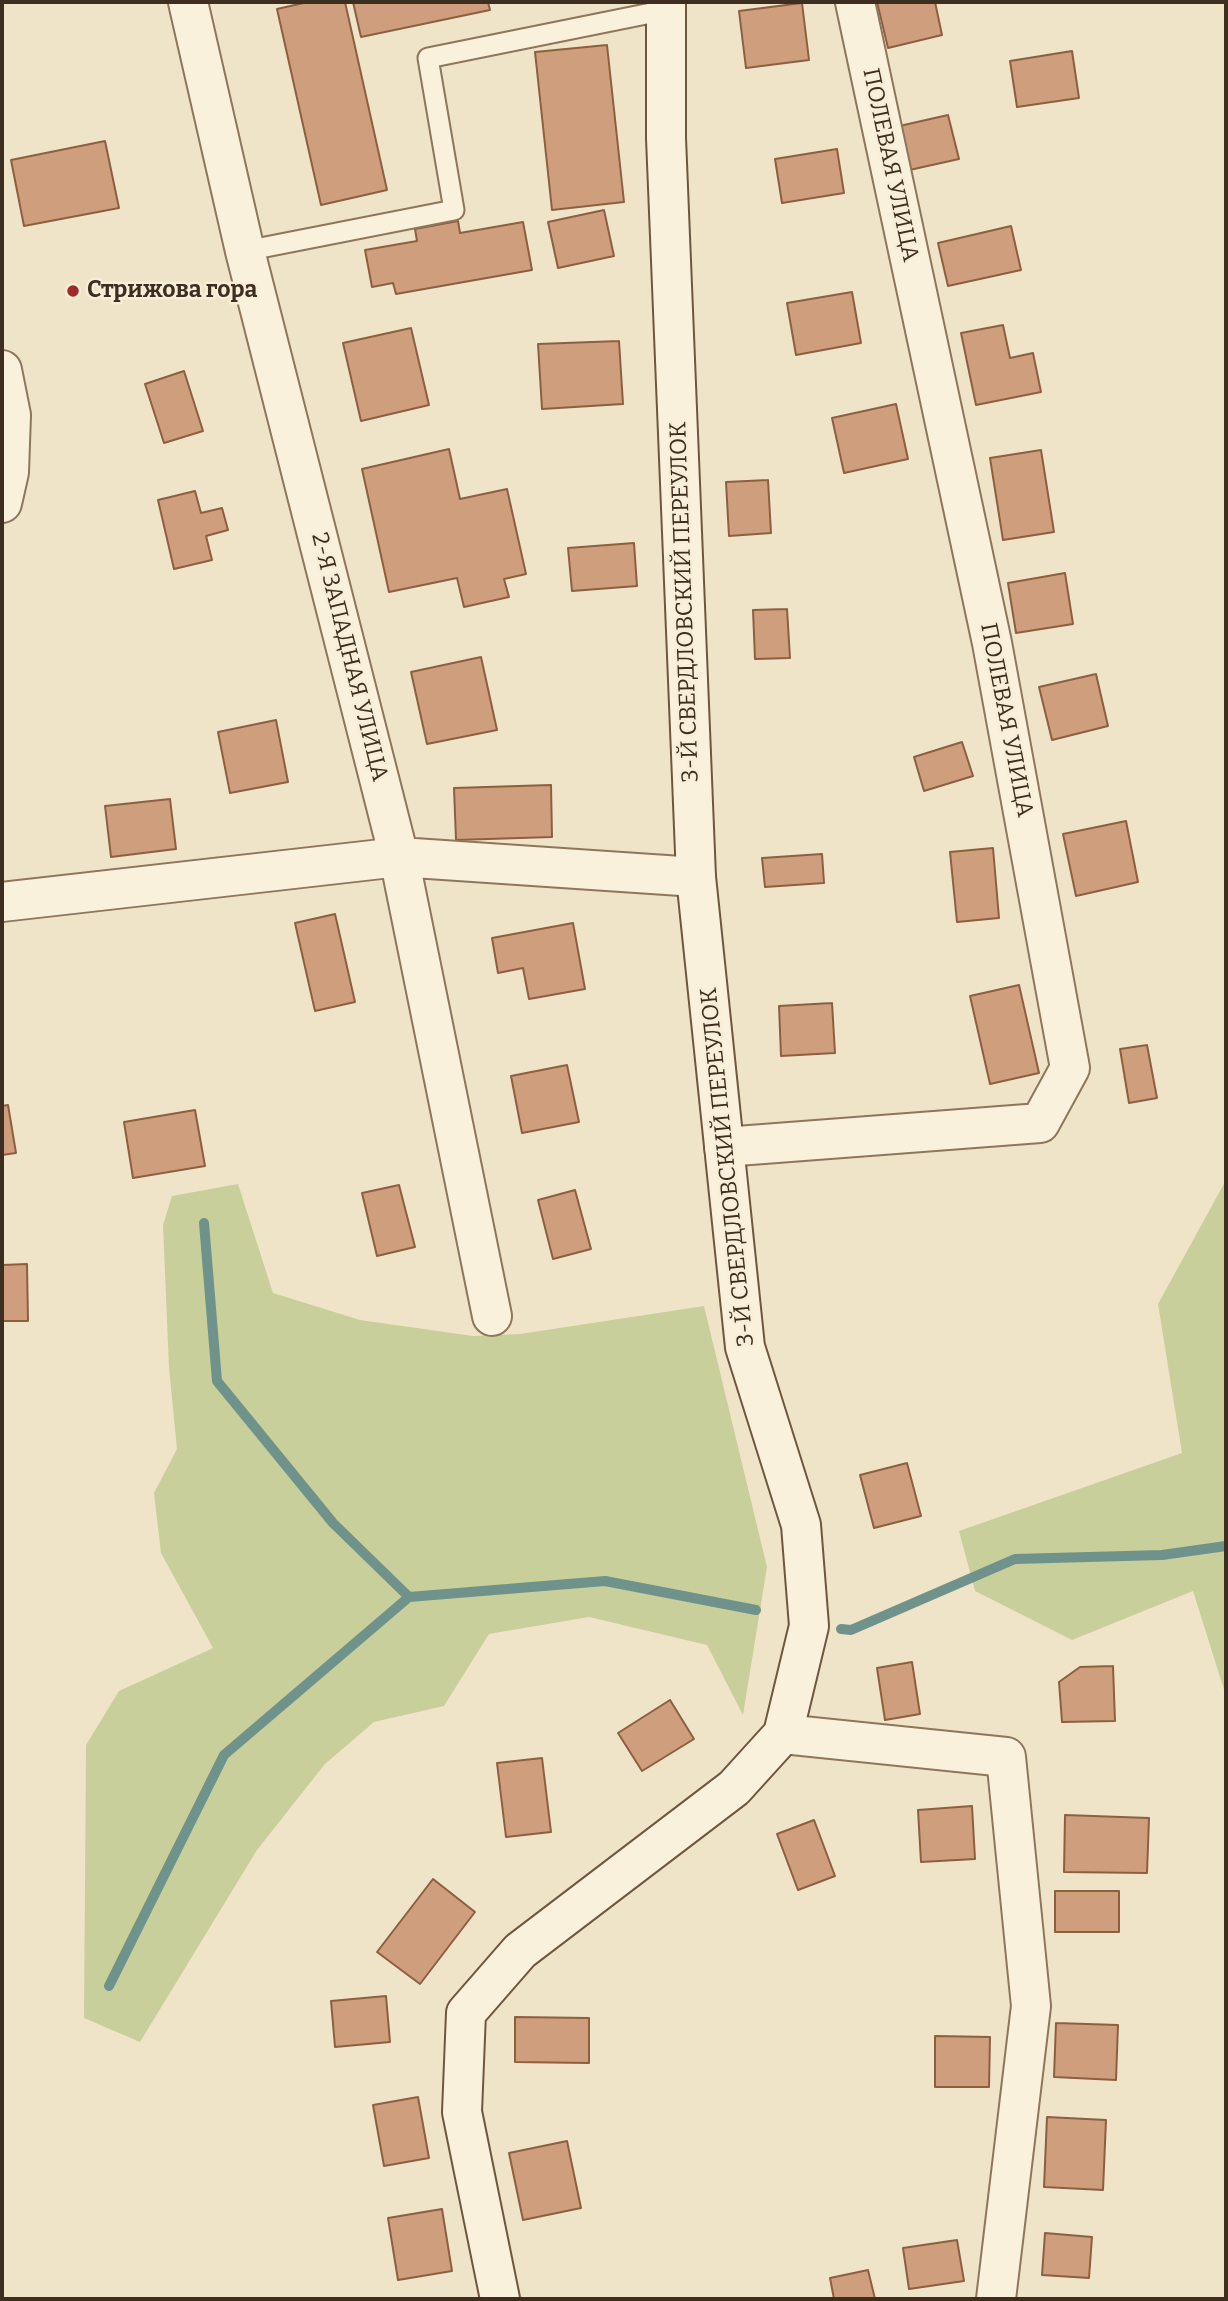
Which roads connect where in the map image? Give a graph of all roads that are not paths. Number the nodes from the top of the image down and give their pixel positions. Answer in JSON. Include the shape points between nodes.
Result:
{"nodes":[{"id":1,"x":188,"y":2,"type":"edge"},
{"id":2,"x":855,"y":2,"type":"edge"},
{"id":3,"x":666,"y":6,"type":"edge"},
{"id":4,"x":245,"y":251,"type":"junction"},
{"id":5,"x":2,"y":370,"type":"edge"},
{"id":6,"x":2,"y":503,"type":"edge"},
{"id":7,"x":400,"y":857,"type":"junction"},
{"id":8,"x":696,"y":877,"type":"junction"},
{"id":9,"x":2,"y":902,"type":"edge"},
{"id":10,"x":724,"y":1147,"type":"junction"},
{"id":11,"x":492,"y":1316,"type":"dead end"},
{"id":12,"x":783,"y":1734,"type":"junction"},
{"id":13,"x":500,"y":2299,"type":"edge"},
{"id":14,"x":996,"y":2299,"type":"edge"}],
"edges":[{"from":1,"to":4,"type":"street","name":"2-Я ЗАПАДНАЯ УЛИЦА"},
{"from":2,"to":10,"type":"street","name":"ПОЛЕВАЯ УЛИЦА","via":[[992,643],[1070,1068],[1040,1123]]},
{"from":3,"to":4,"type":"lane","via":[[428,58],[454,211]]},
{"from":3,"to":8,"type":"street","name":"3-Й СВЕРДЛОВСКИЙ ПЕРЕУЛОК","via":[[666,138]]},
{"from":4,"to":7,"type":"street","name":"2-Я ЗАПАДНАЯ УЛИЦА"},
{"from":5,"to":6,"type":"street","via":[[11,415],[9,472]]},
{"from":7,"to":8,"type":"street"},
{"from":7,"to":9,"type":"street"},
{"from":7,"to":11,"type":"street","name":"2-Я ЗАПАДНАЯ УЛИЦА"},
{"from":8,"to":10,"type":"street","name":"3-Й СВЕРДЛОВСКИЙ ПЕРЕУЛОК"},
{"from":10,"to":12,"type":"street","name":"3-Й СВЕРДЛОВСКИЙ ПЕРЕУЛОК","via":[[746,1347],[801,1525],[809,1626]]},
{"from":12,"to":13,"type":"street","name":"3-Й СВЕРДЛОВСКИЙ ПЕРЕУЛОК","via":[[734,1788],[520,1951],[466,2013],[462,2112]]},
{"from":12,"to":14,"type":"street","via":[[1006,1757],[1031,2006]]}]}
